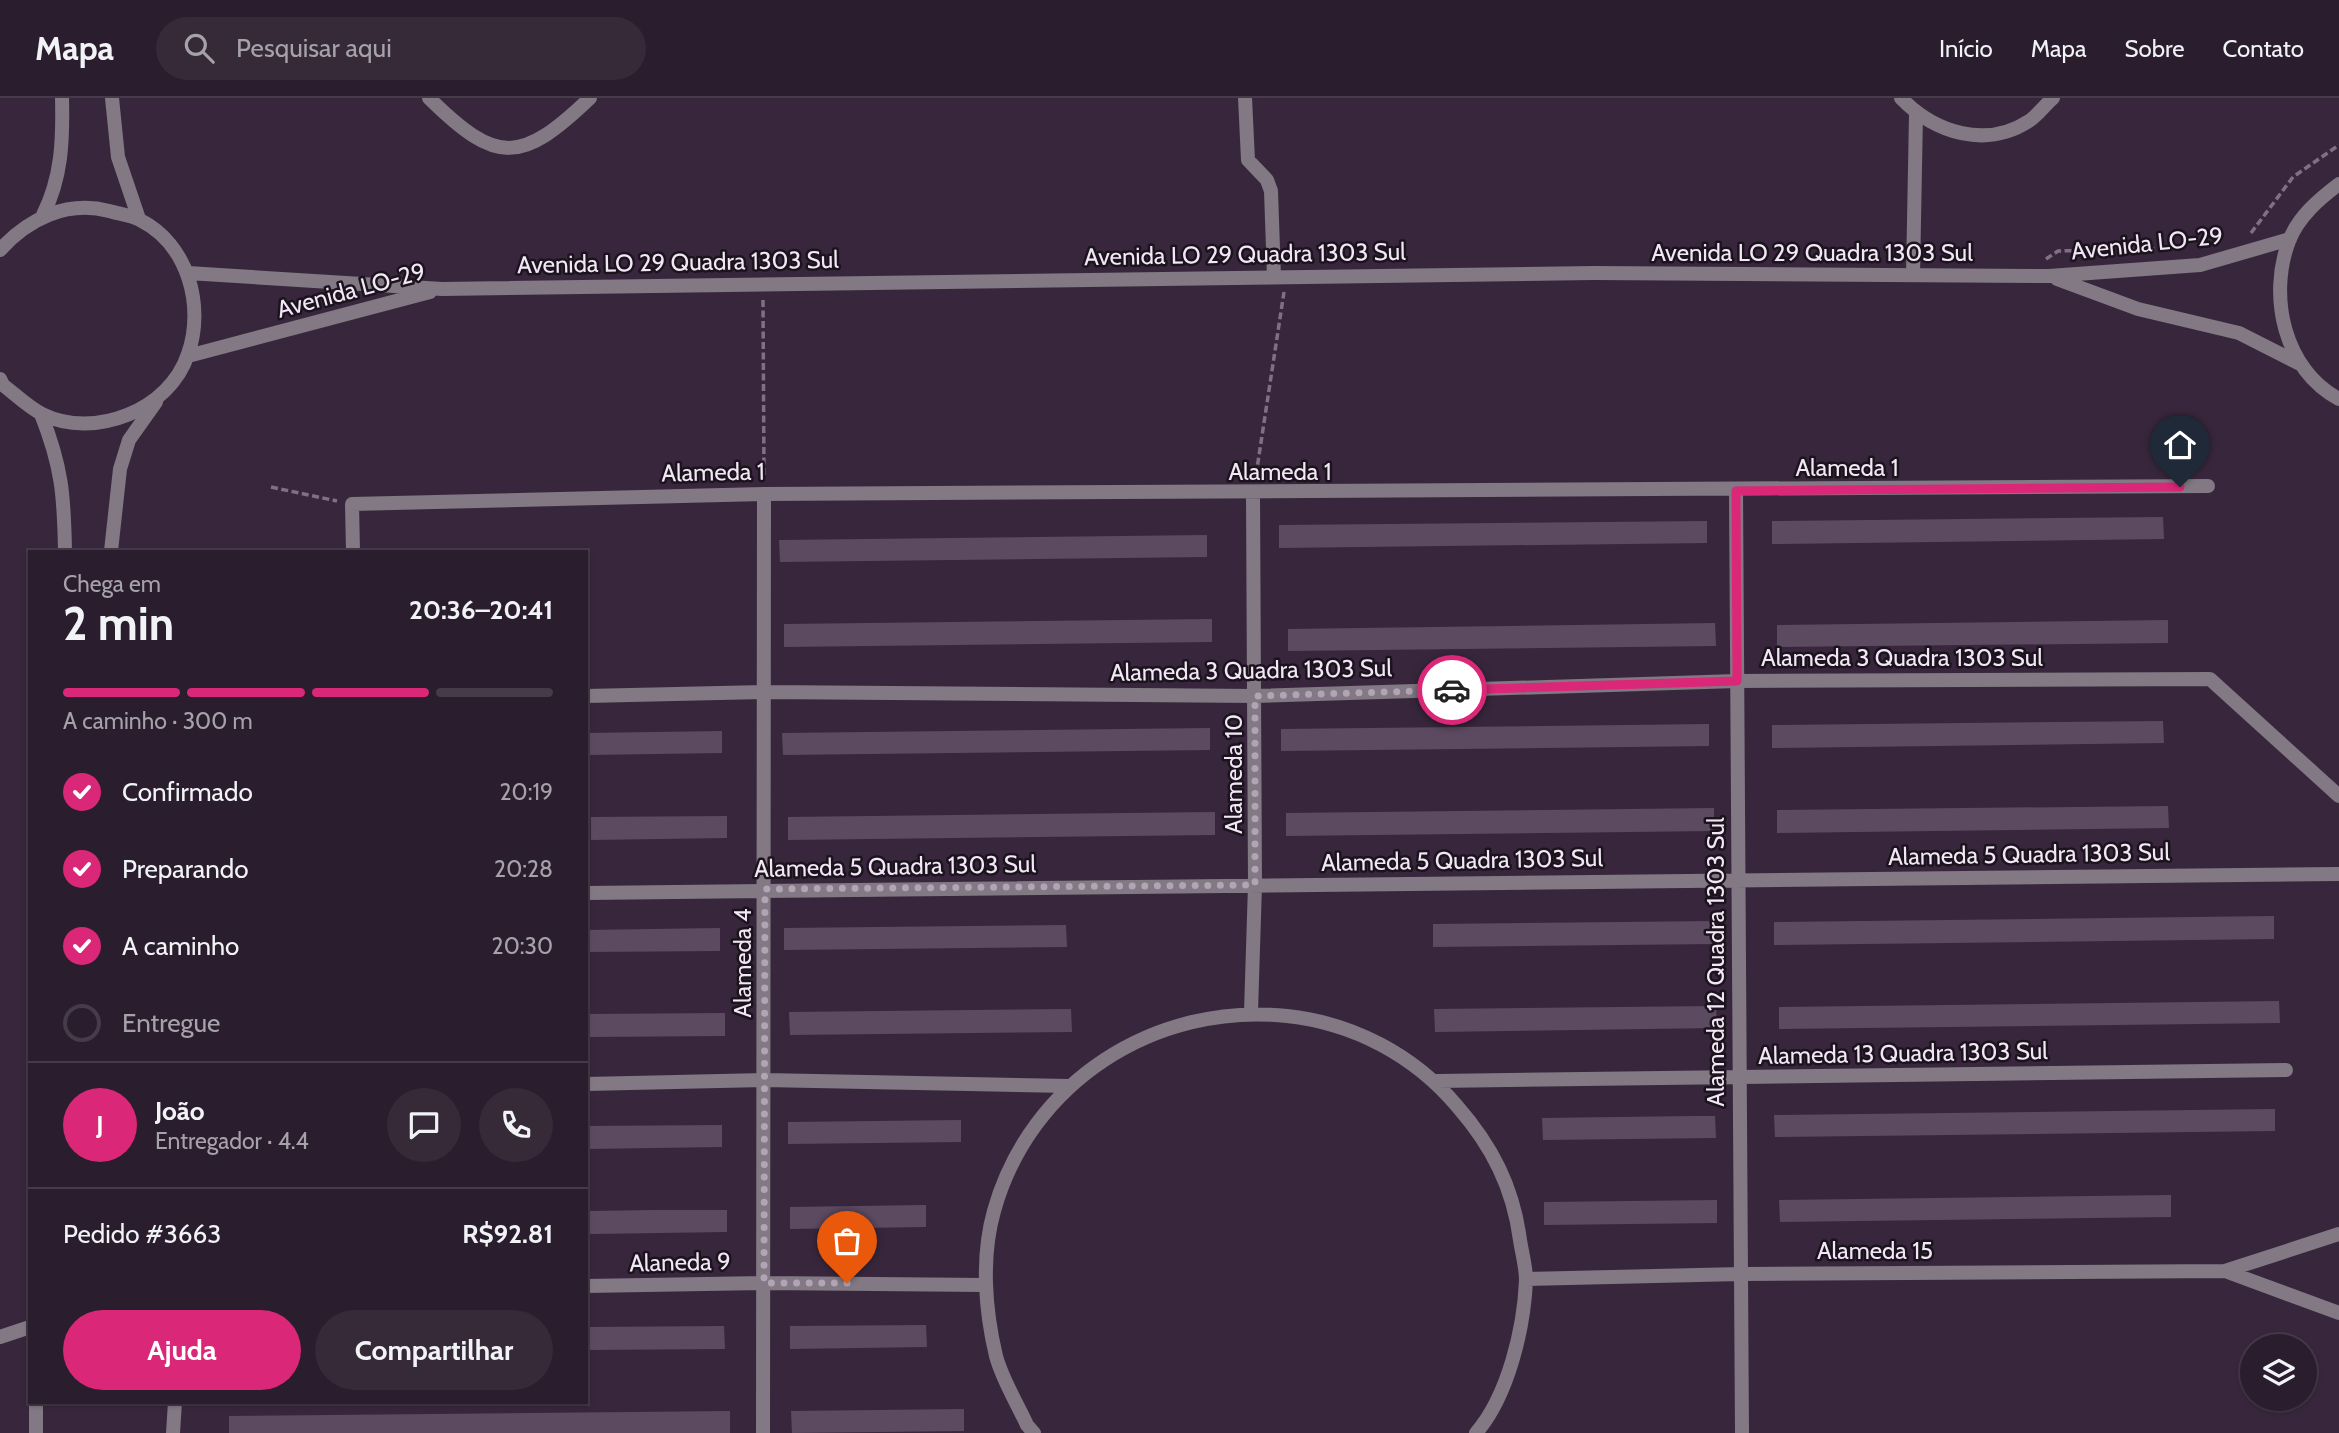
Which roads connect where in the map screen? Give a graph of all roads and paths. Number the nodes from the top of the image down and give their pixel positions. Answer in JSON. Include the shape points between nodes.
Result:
{"nodes":[{"id":1,"x":62,"y":98,"type":"edge"},
{"id":2,"x":112,"y":98,"type":"edge"},
{"id":3,"x":429,"y":98,"type":"edge"},
{"id":4,"x":590,"y":98,"type":"edge"},
{"id":5,"x":1245,"y":98,"type":"edge"},
{"id":6,"x":1901,"y":98,"type":"edge"},
{"id":7,"x":2053,"y":98,"type":"edge"},
{"id":8,"x":1916,"y":114,"type":"junction"},
{"id":9,"x":2339,"y":145,"type":"edge"},
{"id":10,"x":2339,"y":184,"type":"edge"},
{"id":11,"x":43,"y":215,"type":"junction"},
{"id":12,"x":139,"y":219,"type":"junction"},
{"id":13,"x":2250,"y":234,"type":"dead end"},
{"id":14,"x":2290,"y":239,"type":"junction"},
{"id":15,"x":2163,"y":249,"type":"dead end"},
{"id":16,"x":0,"y":250,"type":"edge"},
{"id":17,"x":188,"y":273,"type":"junction"},
{"id":18,"x":1913,"y":275,"type":"junction"},
{"id":19,"x":1280,"y":276,"type":"junction"},
{"id":20,"x":2021,"y":276,"type":"junction"},
{"id":21,"x":2049,"y":276,"type":"junction"},
{"id":22,"x":763,"y":284,"type":"junction"},
{"id":23,"x":442,"y":289,"type":"junction"},
{"id":24,"x":188,"y":356,"type":"junction"},
{"id":25,"x":2302,"y":365,"type":"junction"},
{"id":26,"x":0,"y":379,"type":"edge"},
{"id":27,"x":164,"y":391,"type":"junction"},
{"id":28,"x":2339,"y":399,"type":"edge"},
{"id":29,"x":41,"y":414,"type":"junction"},
{"id":30,"x":2208,"y":486,"type":"dead end"},
{"id":31,"x":271,"y":488,"type":"dead end"},
{"id":32,"x":1736,"y":491,"type":"junction"},
{"id":33,"x":764,"y":494,"type":"junction"},
{"id":34,"x":1253,"y":494,"type":"junction"},
{"id":35,"x":352,"y":504,"type":"junction"},
{"id":36,"x":65,"y":550,"type":"edge"},
{"id":37,"x":111,"y":550,"type":"edge"},
{"id":38,"x":353,"y":550,"type":"edge"},
{"id":39,"x":1737,"y":681,"type":"junction"},
{"id":40,"x":765,"y":692,"type":"junction"},
{"id":41,"x":588,"y":696,"type":"edge"},
{"id":42,"x":1255,"y":696,"type":"junction"},
{"id":43,"x":2339,"y":796,"type":"edge"},
{"id":44,"x":2339,"y":874,"type":"edge"},
{"id":45,"x":1737,"y":880,"type":"junction"},
{"id":46,"x":1255,"y":885,"type":"junction"},
{"id":47,"x":765,"y":889,"type":"junction"},
{"id":48,"x":588,"y":894,"type":"edge"},
{"id":49,"x":1251,"y":1012,"type":"junction"},
{"id":50,"x":2286,"y":1070,"type":"dead end"},
{"id":51,"x":1738,"y":1077,"type":"junction"},
{"id":52,"x":764,"y":1080,"type":"junction"},
{"id":53,"x":1437,"y":1081,"type":"junction"},
{"id":54,"x":588,"y":1084,"type":"edge"},
{"id":55,"x":1069,"y":1086,"type":"junction"},
{"id":56,"x":2339,"y":1234,"type":"edge"},
{"id":57,"x":2225,"y":1271,"type":"junction"},
{"id":58,"x":1741,"y":1274,"type":"junction"},
{"id":59,"x":1526,"y":1279,"type":"junction"},
{"id":60,"x":764,"y":1283,"type":"junction"},
{"id":61,"x":985,"y":1285,"type":"junction"},
{"id":62,"x":588,"y":1286,"type":"edge"},
{"id":63,"x":2339,"y":1312,"type":"edge"},
{"id":64,"x":28,"y":1328,"type":"edge"},
{"id":65,"x":0,"y":1336,"type":"edge"},
{"id":66,"x":36,"y":1404,"type":"edge"},
{"id":67,"x":175,"y":1404,"type":"edge"},
{"id":68,"x":36,"y":1433,"type":"edge"},
{"id":69,"x":173,"y":1433,"type":"edge"},
{"id":70,"x":763,"y":1433,"type":"edge"},
{"id":71,"x":1034,"y":1433,"type":"edge"},
{"id":72,"x":1476,"y":1433,"type":"edge"},
{"id":73,"x":1742,"y":1433,"type":"edge"}],
"edges":[{"from":1,"to":11,"type":"street","via":[[61,162]]},
{"from":2,"to":12,"type":"street","via":[[118,157]]},
{"from":3,"to":4,"type":"street","via":[[463,131],[481,143],[499,147],[544,139]]},
{"from":5,"to":19,"type":"street","via":[[1248,160],[1271,191]]},
{"from":6,"to":8,"type":"street"},
{"from":7,"to":8,"type":"street","via":[[2030,120],[2003,134],[1973,137]]},
{"from":8,"to":18,"type":"street"},
{"from":9,"to":13,"type":"path","via":[[2293,177]]},
{"from":10,"to":14,"type":"street","via":[[2314,203]]},
{"from":11,"to":12,"type":"street","via":[[92,206]]},
{"from":11,"to":16,"type":"street","via":[[17,231]]},
{"from":12,"to":17,"type":"street","via":[[159,233]]},
{"from":14,"to":21,"type":"street","name":"Avenida LO-29","via":[[2200,265]]},
{"from":14,"to":25,"type":"street","via":[[2279,282],[2283,325]]},
{"from":15,"to":20,"type":"path","via":[[2059,251]]},
{"from":17,"to":23,"type":"street","name":"Avenida LO-29"},
{"from":17,"to":24,"type":"street","via":[[196,315]]},
{"from":18,"to":19,"type":"street","name":"Avenida LO 29 Quadra 1303 Sul"},
{"from":18,"to":20,"type":"street","name":"Avenida LO 29 Quadra 1303 Sul"},
{"from":19,"to":22,"type":"street","name":"Avenida LO 29 Quadra 1303 Sul"},
{"from":19,"to":34,"type":"path"},
{"from":20,"to":21,"type":"street","name":"Avenida LO 29 Quadra 1303 Sul"},
{"from":21,"to":25,"type":"street","via":[[2138,309],[2239,333]]},
{"from":22,"to":23,"type":"street","name":"Avenida LO 29 Quadra 1303 Sul"},
{"from":22,"to":33,"type":"path"},
{"from":23,"to":24,"type":"street","name":"Avenida LO-29"},
{"from":24,"to":27,"type":"street"},
{"from":25,"to":28,"type":"street"},
{"from":26,"to":29,"type":"street"},
{"from":27,"to":29,"type":"street","via":[[132,413],[93,424]]},
{"from":27,"to":37,"type":"street","via":[[129,440],[118,480]]},
{"from":29,"to":36,"type":"street","via":[[64,485]]},
{"from":30,"to":32,"type":"street","name":"Alameda 1"},
{"from":31,"to":35,"type":"path"},
{"from":32,"to":34,"type":"street","name":"Alameda 1"},
{"from":32,"to":39,"type":"street","name":"Alameda 12 Quadra 1303 Sul"},
{"from":33,"to":34,"type":"street","name":"Alameda 1"},
{"from":33,"to":35,"type":"street","name":"Alameda 1"},
{"from":33,"to":40,"type":"street","name":"Alameda 4"},
{"from":34,"to":42,"type":"street","name":"Alameda 10"},
{"from":35,"to":38,"type":"street"},
{"from":39,"to":42,"type":"street","name":"Alameda 3 Quadra 1303 Sul"},
{"from":39,"to":43,"type":"street","name":"Alameda 3 Quadra 1303 Sul","via":[[2210,679]]},
{"from":39,"to":45,"type":"street","name":"Alameda 12 Quadra 1303 Sul"},
{"from":40,"to":41,"type":"street","name":"Alameda 3 Quadra 1303 Sul"},
{"from":40,"to":42,"type":"street","name":"Alameda 3 Quadra 1303 Sul"},
{"from":40,"to":47,"type":"street","name":"Alameda 4"},
{"from":42,"to":46,"type":"street","name":"Alameda 10"},
{"from":44,"to":45,"type":"street","name":"Alameda 5 Quadra 1303 Sul"},
{"from":45,"to":46,"type":"street","name":"Alameda 5 Quadra 1303 Sul"},
{"from":45,"to":51,"type":"street","name":"Alameda 12 Quadra 1303 Sul"},
{"from":46,"to":47,"type":"street","name":"Alameda 5 Quadra 1303 Sul"},
{"from":46,"to":49,"type":"street","name":"Alameda 10"},
{"from":47,"to":48,"type":"street","name":"Alameda 5 Quadra 1303 Sul"},
{"from":47,"to":52,"type":"street","name":"Alameda 4"},
{"from":49,"to":53,"type":"street","via":[[1318,1019],[1381,1043]]},
{"from":49,"to":55,"type":"street","via":[[1185,1021],[1160,1031],[1123,1047]]},
{"from":50,"to":51,"type":"street","name":"Alameda 13 Quadra 1303 Sul"},
{"from":51,"to":53,"type":"street","name":"Alameda 13 Quadra 1303 Sul"},
{"from":51,"to":58,"type":"street","name":"Alameda 12 Quadra 1303 Sul"},
{"from":52,"to":54,"type":"street"},
{"from":52,"to":55,"type":"street"},
{"from":52,"to":60,"type":"street","name":"Alameda 4"},
{"from":53,"to":59,"type":"street","via":[[1485,1138],[1515,1205]]},
{"from":55,"to":61,"type":"street","via":[[1023,1144],[994,1212]]},
{"from":56,"to":57,"type":"street"},
{"from":57,"to":58,"type":"street","name":"Alameda 15"},
{"from":57,"to":63,"type":"street"},
{"from":58,"to":59,"type":"street","name":"Alameda 15"},
{"from":58,"to":73,"type":"street","name":"Alameda 12 Quadra 1303 Sul"},
{"from":59,"to":72,"type":"street","via":[[1516,1353],[1486,1422]]},
{"from":60,"to":61,"type":"street","name":"Alaneda 9"},
{"from":60,"to":62,"type":"street","name":"Alaneda 9"},
{"from":60,"to":70,"type":"street","name":"Alameda 4"},
{"from":61,"to":71,"type":"street","via":[[996,1358]]},
{"from":64,"to":65,"type":"street"},
{"from":66,"to":68,"type":"street"},
{"from":67,"to":69,"type":"street"}]}
